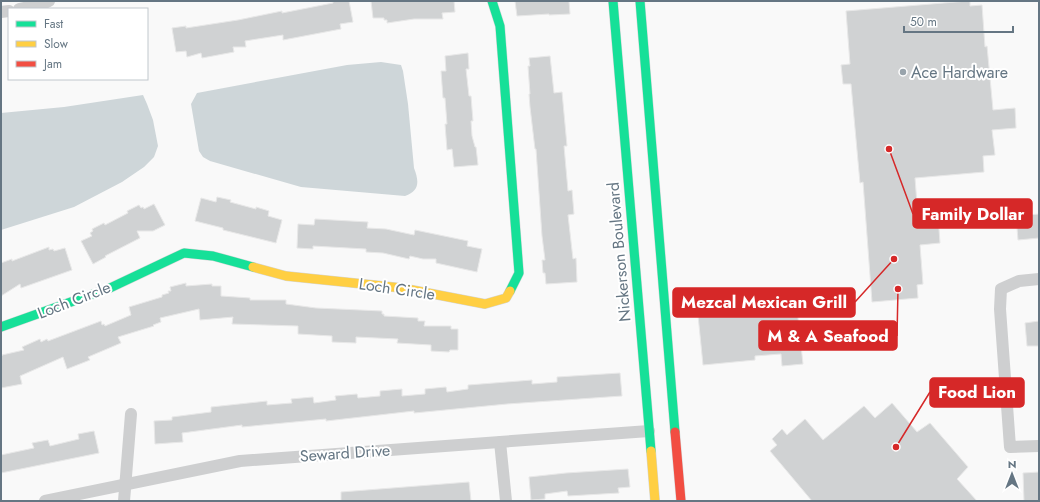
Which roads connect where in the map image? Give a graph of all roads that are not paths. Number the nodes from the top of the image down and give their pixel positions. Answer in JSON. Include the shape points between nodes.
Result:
{"nodes":[{"id":1,"x":49,"y":1,"type":"edge"},
{"id":2,"x":492,"y":1,"type":"edge"},
{"id":3,"x":613,"y":1,"type":"edge"},
{"id":4,"x":640,"y":1,"type":"edge"},
{"id":5,"x":24,"y":8,"type":"edge"},
{"id":6,"x":1039,"y":279,"type":"edge"},
{"id":7,"x":1,"y":327,"type":"edge"},
{"id":8,"x":131,"y":414,"type":"dead end"},
{"id":9,"x":649,"y":431,"type":"junction"},
{"id":10,"x":500,"y":442,"type":"junction"},
{"id":11,"x":1039,"y":446,"type":"edge"},
{"id":12,"x":125,"y":484,"type":"junction"},
{"id":13,"x":45,"y":501,"type":"edge"},
{"id":14,"x":124,"y":501,"type":"edge"},
{"id":15,"x":506,"y":501,"type":"edge"},
{"id":16,"x":655,"y":501,"type":"edge"},
{"id":17,"x":681,"y":501,"type":"edge"}],
"edges":[{"from":1,"to":5,"type":"street"},
{"from":2,"to":7,"type":"street","name":"Loch Circle","via":[[500,26],[519,273],[506,298],[485,304],[402,288],[286,276],[213,256],[184,253],[110,288]]},
{"from":3,"to":9,"type":"street","name":"Nickerson Boulevard"},
{"from":4,"to":17,"type":"street"},
{"from":6,"to":11,"type":"street","via":[[1019,281],[1001,289],[1000,309],[1010,447]]},
{"from":8,"to":12,"type":"street"},
{"from":9,"to":10,"type":"street","name":"Seward Drive"},
{"from":9,"to":16,"type":"street","name":"Nickerson Boulevard"},
{"from":10,"to":12,"type":"street","name":"Seward Drive","via":[[240,461]]},
{"from":10,"to":15,"type":"street"},
{"from":12,"to":13,"type":"street","name":"Seward Drive"},
{"from":12,"to":14,"type":"street"}]}
